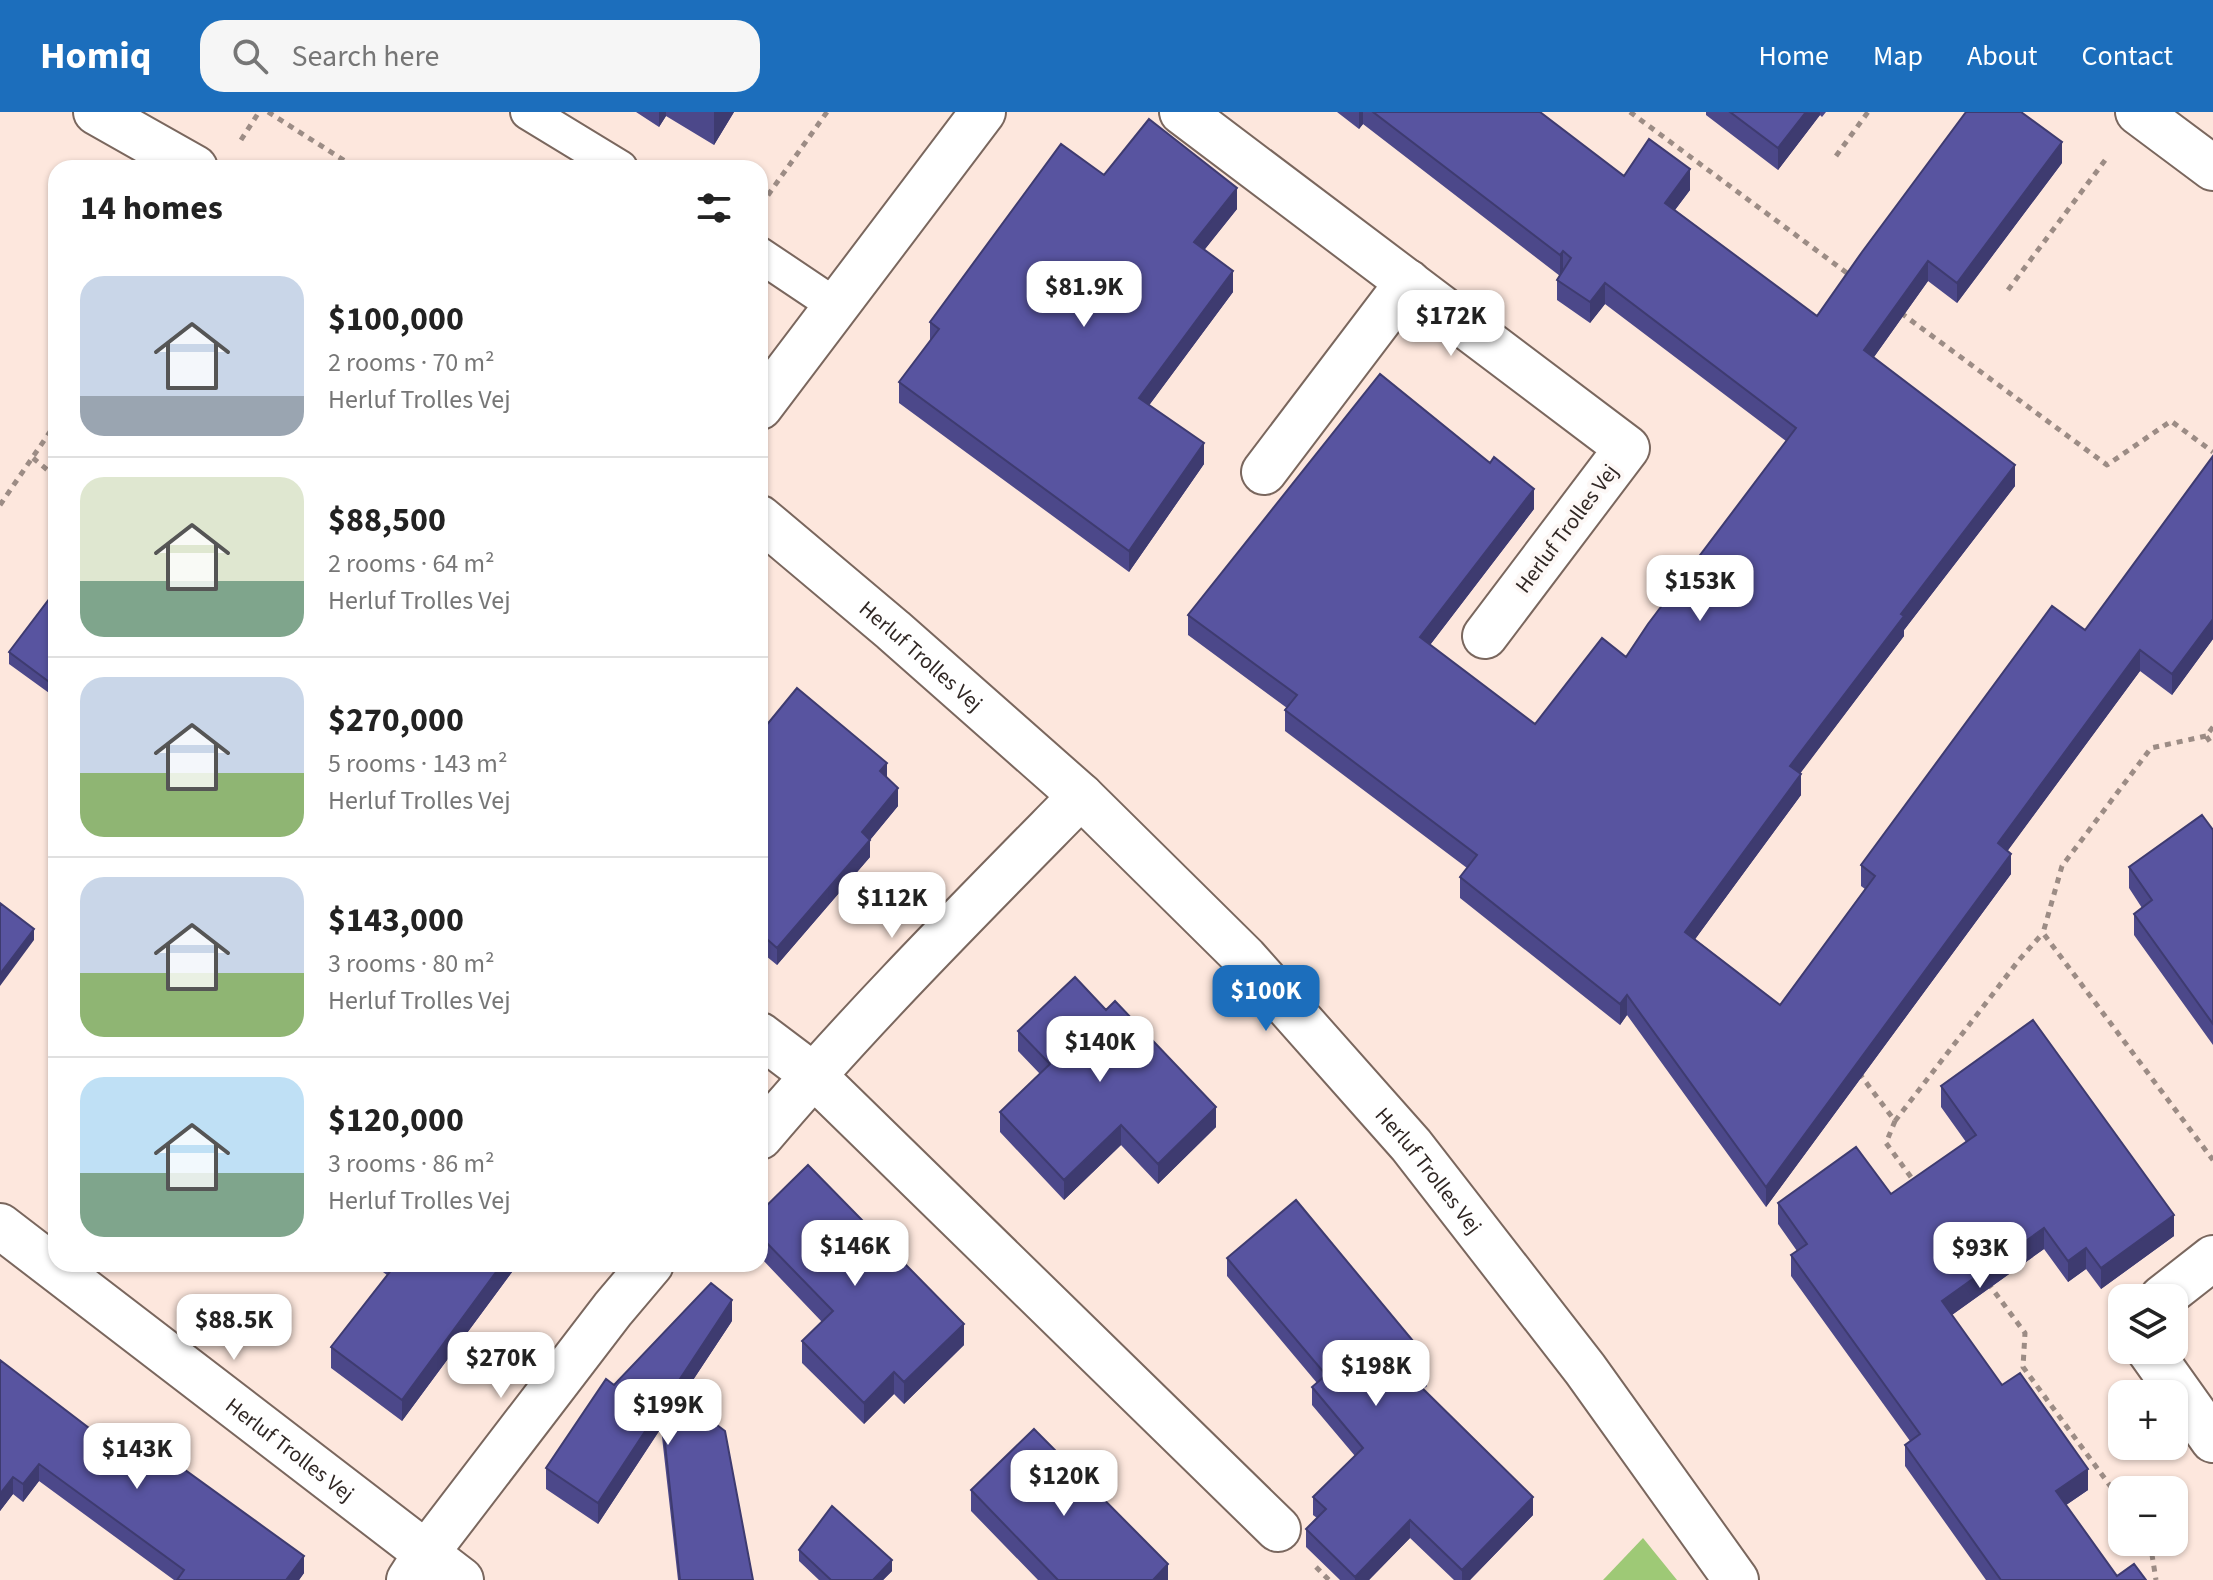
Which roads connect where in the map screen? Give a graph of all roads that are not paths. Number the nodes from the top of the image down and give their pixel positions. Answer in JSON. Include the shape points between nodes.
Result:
{"nodes":[{"id":1,"x":96,"y":112,"type":"edge"},
{"id":2,"x":528,"y":112,"type":"edge"},
{"id":3,"x":983,"y":112,"type":"edge"},
{"id":4,"x":1182,"y":112,"type":"edge"},
{"id":5,"x":2139,"y":113,"type":"edge"},
{"id":6,"x":181,"y":160,"type":"edge"},
{"id":7,"x":607,"y":160,"type":"edge"},
{"id":8,"x":2213,"y":168,"type":"edge"},
{"id":9,"x":768,"y":260,"type":"edge"},
{"id":10,"x":1408,"y":282,"type":"junction"},
{"id":11,"x":836,"y":306,"type":"junction"},
{"id":12,"x":768,"y":396,"type":"edge"},
{"id":13,"x":1264,"y":472,"type":"dead end"},
{"id":14,"x":768,"y":525,"type":"edge"},
{"id":15,"x":1485,"y":636,"type":"dead end"},
{"id":16,"x":1081,"y":796,"type":"junction"},
{"id":17,"x":768,"y":1041,"type":"edge"},
{"id":18,"x":813,"y":1075,"type":"junction"},
{"id":19,"x":768,"y":1128,"type":"edge"},
{"id":20,"x":0,"y":1226,"type":"edge"},
{"id":21,"x":2213,"y":1258,"type":"edge"},
{"id":22,"x":48,"y":1265,"type":"edge"},
{"id":23,"x":57,"y":1272,"type":"edge"},
{"id":24,"x":644,"y":1272,"type":"edge"},
{"id":25,"x":2180,"y":1284,"type":"edge"},
{"id":26,"x":2159,"y":1364,"type":"edge"},
{"id":27,"x":2213,"y":1440,"type":"edge"},
{"id":28,"x":1278,"y":1529,"type":"dead end"},
{"id":29,"x":418,"y":1566,"type":"edge"},
{"id":30,"x":461,"y":1580,"type":"edge"},
{"id":31,"x":1736,"y":1580,"type":"edge"}],
"edges":[{"from":1,"to":6,"type":"street"},
{"from":2,"to":7,"type":"lane"},
{"from":3,"to":11,"type":"street"},
{"from":4,"to":10,"type":"street","name":"Herluf Trolles Vej"},
{"from":5,"to":8,"type":"street"},
{"from":9,"to":11,"type":"lane"},
{"from":10,"to":13,"type":"street"},
{"from":10,"to":15,"type":"street","name":"Herluf Trolles Vej","via":[[1627,448]]},
{"from":11,"to":12,"type":"street"},
{"from":14,"to":16,"type":"street","name":"Herluf Trolles Vej"},
{"from":16,"to":18,"type":"street"},
{"from":16,"to":31,"type":"street","name":"Herluf Trolles Vej","via":[[1245,958],[1411,1145],[1585,1369]]},
{"from":17,"to":18,"type":"street"},
{"from":18,"to":19,"type":"street"},
{"from":18,"to":28,"type":"street"},
{"from":20,"to":22,"type":"street","name":"Herluf Trolles Vej"},
{"from":21,"to":25,"type":"street"},
{"from":23,"to":29,"type":"street","name":"Herluf Trolles Vej"},
{"from":24,"to":29,"type":"street"},
{"from":26,"to":27,"type":"street"},
{"from":29,"to":30,"type":"street","name":"Herluf Trolles Vej"}]}
